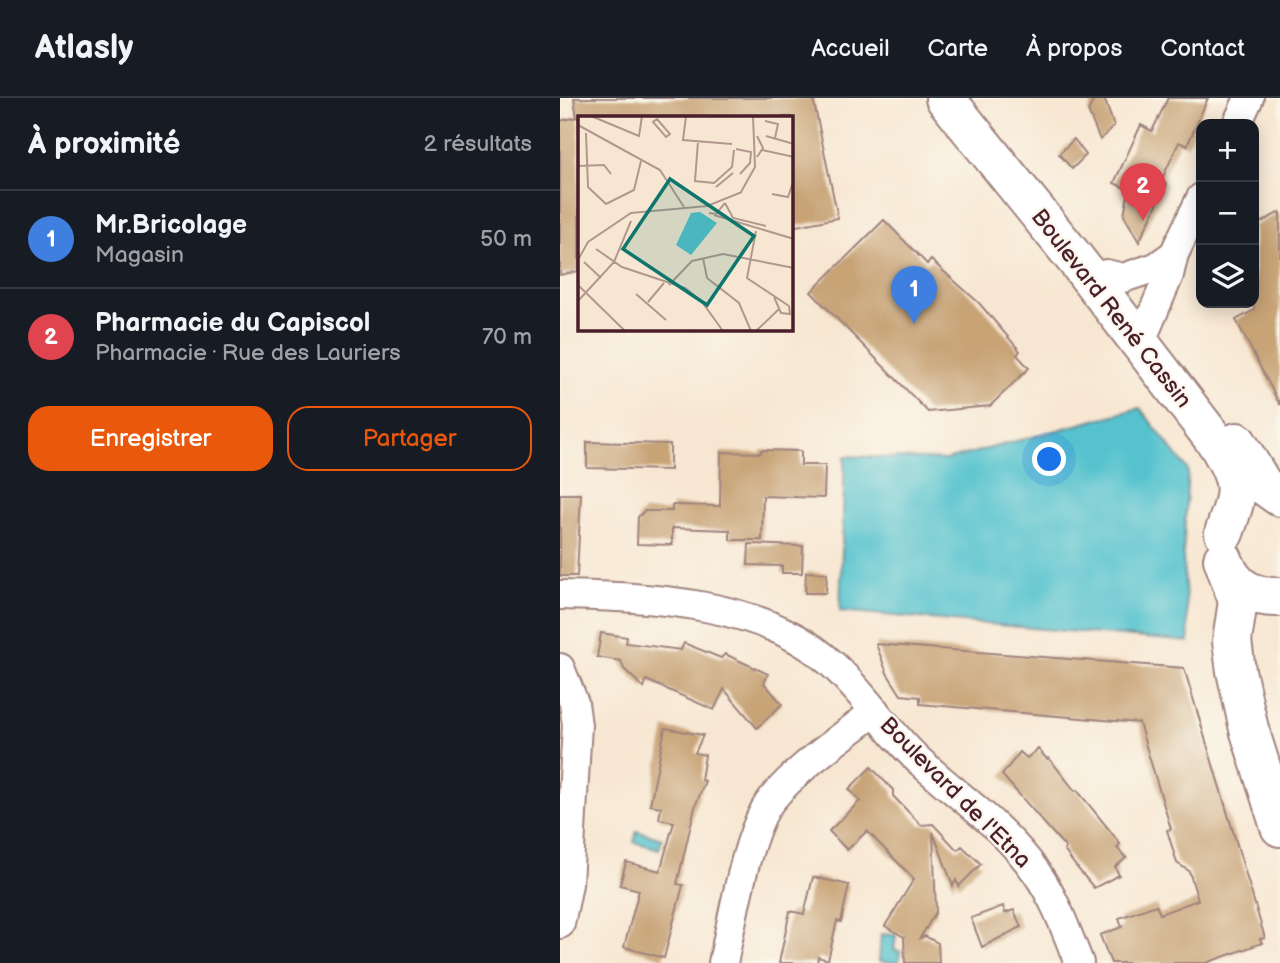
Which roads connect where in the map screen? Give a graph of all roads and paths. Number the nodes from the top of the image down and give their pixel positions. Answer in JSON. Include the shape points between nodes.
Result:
{"nodes":[{"id":1,"x":945,"y":98,"type":"edge"},
{"id":2,"x":966,"y":98,"type":"edge"},
{"id":3,"x":1249,"y":98,"type":"edge"},
{"id":4,"x":1239,"y":119,"type":"edge"},
{"id":5,"x":1196,"y":208,"type":"edge"},
{"id":6,"x":1174,"y":254,"type":"junction"},
{"id":7,"x":1106,"y":274,"type":"junction"},
{"id":8,"x":1147,"y":327,"type":"junction"},
{"id":9,"x":1280,"y":498,"type":"edge"},
{"id":10,"x":1223,"y":546,"type":"junction"},
{"id":11,"x":560,"y":594,"type":"edge"},
{"id":12,"x":1280,"y":597,"type":"edge"},
{"id":13,"x":560,"y":668,"type":"edge"},
{"id":14,"x":875,"y":711,"type":"junction"},
{"id":15,"x":1280,"y":757,"type":"edge"},
{"id":16,"x":1280,"y":827,"type":"edge"},
{"id":17,"x":560,"y":924,"type":"edge"},
{"id":18,"x":723,"y":963,"type":"edge"},
{"id":19,"x":1079,"y":963,"type":"edge"}],
"edges":[{"from":1,"to":10,"type":"street","name":"Boulevard René Cassin","via":[[1218,445],[1233,471],[1238,496]]},
{"from":2,"to":7,"type":"street","name":"Boulevard René Cassin"},
{"from":3,"to":4,"type":"street"},
{"from":5,"to":6,"type":"street"},
{"from":6,"to":7,"type":"street","via":[[1156,267],[1123,278]]},
{"from":6,"to":8,"type":"street"},
{"from":7,"to":8,"type":"street","name":"Boulevard René Cassin"},
{"from":8,"to":9,"type":"street","name":"Boulevard René Cassin","via":[[1233,435],[1263,485]]},
{"from":9,"to":10,"type":"street","via":[[1242,508],[1231,519]]},
{"from":10,"to":12,"type":"street","via":[[1228,573],[1238,585],[1259,596]]},
{"from":10,"to":16,"type":"street","via":[[1238,601],[1232,641],[1236,671]]},
{"from":11,"to":14,"type":"street","name":"Boulevard de l'Etna","via":[[703,606],[755,621],[803,642],[831,663]]},
{"from":12,"to":15,"type":"street","via":[[1263,615],[1256,639],[1258,668]]},
{"from":13,"to":17,"type":"street","via":[[577,725],[568,884]]},
{"from":14,"to":18,"type":"street","via":[[771,800],[754,833]]},
{"from":14,"to":19,"type":"street","name":"Boulevard de l'Etna","via":[[923,765],[999,828],[1037,872]]}]}
